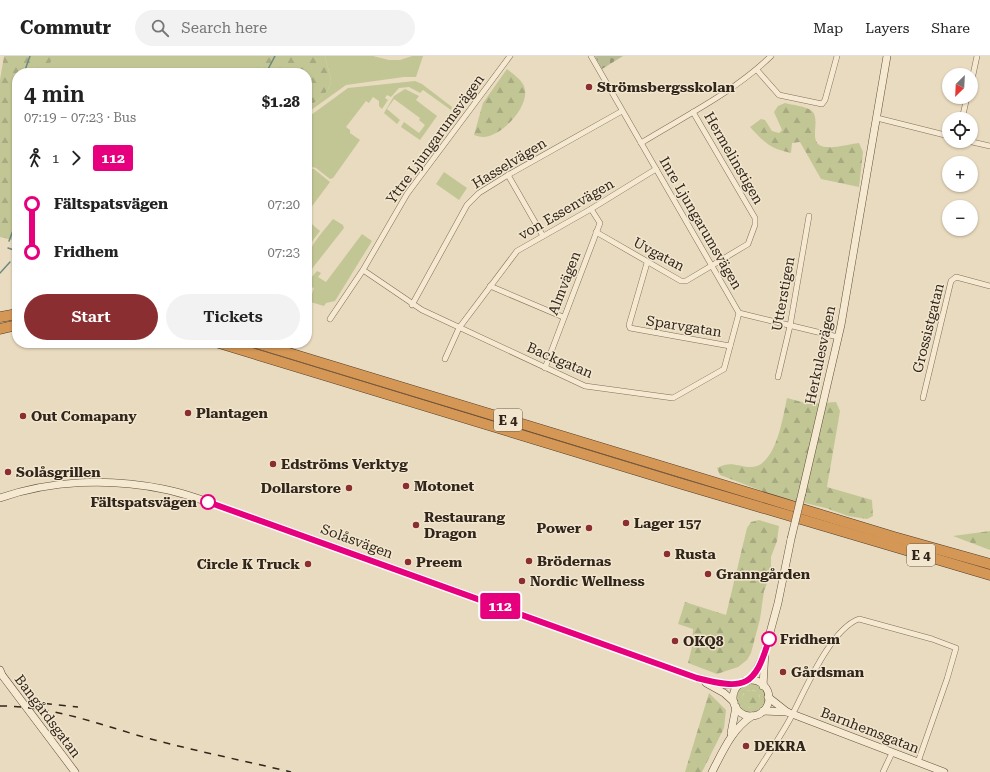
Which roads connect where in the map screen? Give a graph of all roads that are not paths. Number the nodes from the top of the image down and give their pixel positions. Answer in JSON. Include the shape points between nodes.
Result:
{"nodes":[{"id":1,"x":510,"y":56,"type":"edge"},
{"id":2,"x":591,"y":56,"type":"edge"},
{"id":3,"x":771,"y":56,"type":"edge"},
{"id":4,"x":837,"y":56,"type":"edge"},
{"id":5,"x":977,"y":56,"type":"edge"},
{"id":6,"x":888,"y":58,"type":"edge"},
{"id":7,"x":974,"y":68,"type":"edge"},
{"id":8,"x":757,"y":70,"type":"junction"},
{"id":9,"x":622,"y":111,"type":"junction"},
{"id":10,"x":693,"y":112,"type":"junction"},
{"id":11,"x":877,"y":118,"type":"junction"},
{"id":12,"x":942,"y":134,"type":"edge"},
{"id":13,"x":641,"y":143,"type":"junction"},
{"id":14,"x":978,"y":143,"type":"edge"},
{"id":15,"x":990,"y":146,"type":"edge"},
{"id":16,"x":656,"y":169,"type":"junction"},
{"id":17,"x":508,"y":175,"type":"junction"},
{"id":18,"x":591,"y":209,"type":"junction"},
{"id":19,"x":809,"y":216,"type":"dead end"},
{"id":20,"x":596,"y":232,"type":"junction"},
{"id":21,"x":543,"y":236,"type":"junction"},
{"id":22,"x":647,"y":263,"type":"junction"},
{"id":23,"x":711,"y":266,"type":"junction"},
{"id":24,"x":366,"y":272,"type":"dead end"},
{"id":25,"x":490,"y":286,"type":"junction"},
{"id":26,"x":990,"y":286,"type":"edge"},
{"id":27,"x":412,"y":305,"type":"junction"},
{"id":28,"x":739,"y":313,"type":"junction"},
{"id":29,"x":12,"y":315,"type":"edge"},
{"id":30,"x":0,"y":317,"type":"edge"},
{"id":31,"x":563,"y":317,"type":"junction"},
{"id":32,"x":330,"y":319,"type":"dead end"},
{"id":33,"x":12,"y":326,"type":"edge"},
{"id":34,"x":790,"y":326,"type":"junction"},
{"id":35,"x":459,"y":328,"type":"junction"},
{"id":36,"x":0,"y":329,"type":"edge"},
{"id":37,"x":838,"y":337,"type":"junction"},
{"id":38,"x":730,"y":346,"type":"junction"},
{"id":39,"x":235,"y":348,"type":"edge"},
{"id":40,"x":272,"y":348,"type":"edge"},
{"id":41,"x":445,"y":359,"type":"dead end"},
{"id":42,"x":545,"y":368,"type":"junction"},
{"id":43,"x":778,"y":377,"type":"dead end"},
{"id":44,"x":923,"y":398,"type":"dead end"},
{"id":45,"x":0,"y":498,"type":"edge"},
{"id":46,"x":989,"y":564,"type":"edge"},
{"id":47,"x":990,"y":575,"type":"edge"},
{"id":48,"x":765,"y":651,"type":"junction"},
{"id":49,"x":0,"y":673,"type":"edge"},
{"id":50,"x":697,"y":678,"type":"junction"},
{"id":51,"x":747,"y":681,"type":"junction"},
{"id":52,"x":740,"y":684,"type":"junction"},
{"id":53,"x":763,"y":686,"type":"junction"},
{"id":54,"x":768,"y":697,"type":"junction"},
{"id":55,"x":735,"y":705,"type":"junction"},
{"id":56,"x":763,"y":711,"type":"junction"},
{"id":57,"x":790,"y":713,"type":"junction"},
{"id":58,"x":752,"y":716,"type":"junction"},
{"id":59,"x":729,"y":740,"type":"junction"},
{"id":60,"x":892,"y":753,"type":"junction"},
{"id":61,"x":918,"y":762,"type":"junction"},
{"id":62,"x":74,"y":772,"type":"edge"},
{"id":63,"x":712,"y":772,"type":"edge"},
{"id":64,"x":757,"y":772,"type":"edge"},
{"id":65,"x":883,"y":772,"type":"edge"},
{"id":66,"x":944,"y":772,"type":"edge"}],
"edges":[{"from":1,"to":32,"type":"street","name":"Yttre Ljungarumsvägen","via":[[407,194],[363,270]]},
{"from":2,"to":9,"type":"street","name":"Inre Ljungarumsvägen"},
{"from":3,"to":8,"type":"street"},
{"from":4,"to":8,"type":"street","via":[[822,104],[779,95]]},
{"from":5,"to":7,"type":"street"},
{"from":6,"to":11,"type":"street","name":"Herkulesvägen"},
{"from":8,"to":10,"type":"street"},
{"from":9,"to":13,"type":"street","name":"Inre Ljungarumsvägen"},
{"from":9,"to":17,"type":"street","name":"Hasselvägen"},
{"from":10,"to":13,"type":"street"},
{"from":10,"to":23,"type":"street","name":"Hermelinstigen","via":[[755,218],[755,226],[748,244]]},
{"from":11,"to":12,"type":"street"},
{"from":11,"to":37,"type":"street","name":"Herkulesvägen"},
{"from":13,"to":16,"type":"street","name":"Inre Ljungarumsvägen"},
{"from":14,"to":15,"type":"street"},
{"from":16,"to":18,"type":"street","name":"von Essenvägen"},
{"from":16,"to":23,"type":"street","name":"Inre Ljungarumsvägen"},
{"from":17,"to":21,"type":"street"},
{"from":17,"to":27,"type":"street","name":"Hasselvägen","via":[[479,193],[468,205]]},
{"from":18,"to":20,"type":"street","name":"Almvägen","via":[[600,224]]},
{"from":18,"to":21,"type":"street","name":"von Essenvägen"},
{"from":19,"to":34,"type":"street","name":"Utterstigen"},
{"from":20,"to":22,"type":"street","name":"Uvgatan"},
{"from":20,"to":31,"type":"street","name":"Almvägen"},
{"from":21,"to":25,"type":"street","name":"von Essenvägen","via":[[518,251]]},
{"from":22,"to":23,"type":"street","name":"Uvgatan","via":[[681,281],[686,281]]},
{"from":22,"to":38,"type":"street","name":"Sparvgatan","via":[[630,328]]},
{"from":23,"to":28,"type":"street","name":"Inre Ljungarumsvägen"},
{"from":24,"to":27,"type":"street","name":"Backgatan"},
{"from":25,"to":31,"type":"street"},
{"from":25,"to":35,"type":"street","name":"von Essenvägen"},
{"from":26,"to":44,"type":"street","name":"Grossistgatan","via":[[956,277],[951,281]]},
{"from":27,"to":35,"type":"street","name":"Backgatan"},
{"from":28,"to":34,"type":"street"},
{"from":28,"to":38,"type":"street","name":"Backgatan"},
{"from":29,"to":30,"type":"highway"},
{"from":31,"to":42,"type":"street","name":"Almvägen"},
{"from":33,"to":36,"type":"highway"},
{"from":34,"to":37,"type":"street"},
{"from":34,"to":43,"type":"street","name":"Utterstigen"},
{"from":35,"to":41,"type":"street","name":"von Essenvägen"},
{"from":35,"to":42,"type":"street","name":"Backgatan"},
{"from":37,"to":48,"type":"street","name":"Herkulesvägen","bridge":true},
{"from":38,"to":42,"type":"street","name":"Backgatan","via":[[724,369],[673,398],[585,386]]},
{"from":39,"to":47,"type":"highway","number":"E 4"},
{"from":40,"to":46,"type":"highway","number":"E 4"},
{"from":45,"to":50,"type":"street","name":"Solåsvägen","via":[[23,490],[74,483],[129,484],[187,495]]},
{"from":48,"to":51,"type":"street","name":"Herkulesvägen","via":[[756,672]]},
{"from":48,"to":53,"type":"street","name":"Herkulesvägen"},
{"from":49,"to":62,"type":"street","name":"Bangårdsgatan"},
{"from":50,"to":52,"type":"street","name":"Solåsvägen","via":[[723,684]]},
{"from":50,"to":55,"type":"street","name":"Solåsvägen","via":[[724,693]]},
{"from":51,"to":52,"type":"street"},
{"from":51,"to":53,"type":"street","via":[[754,681]]},
{"from":52,"to":55,"type":"street","via":[[734,692]]},
{"from":53,"to":54,"type":"street"},
{"from":54,"to":56,"type":"street"},
{"from":54,"to":57,"type":"street","name":"Barnhemsgatan"},
{"from":55,"to":58,"type":"street","via":[[743,714]]},
{"from":55,"to":59,"type":"street","via":[[734,724]]},
{"from":56,"to":57,"type":"street","name":"Barnhemsgatan"},
{"from":56,"to":58,"type":"street"},
{"from":57,"to":60,"type":"street","name":"Barnhemsgatan"},
{"from":57,"to":61,"type":"street","via":[[826,652],[850,622],[859,619],[956,648],[948,680]]},
{"from":57,"to":64,"type":"street"},
{"from":58,"to":59,"type":"street","via":[[742,722]]},
{"from":59,"to":63,"type":"street"},
{"from":60,"to":61,"type":"street","name":"Barnhemsgatan"},
{"from":60,"to":65,"type":"street"},
{"from":61,"to":66,"type":"street","name":"Barnhemsgatan"}]}
